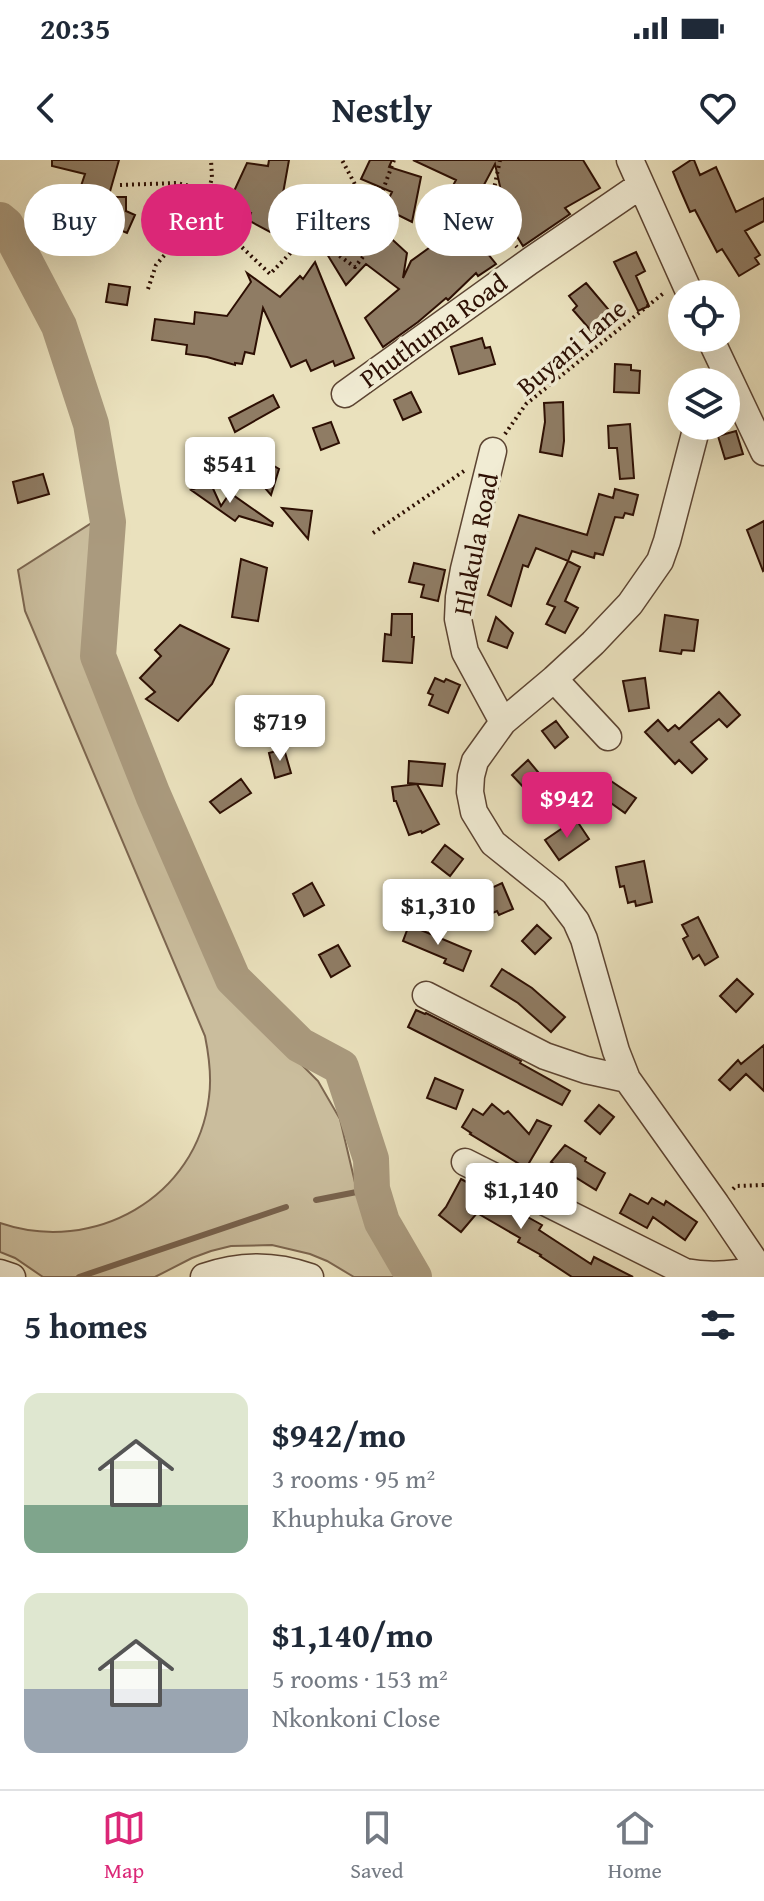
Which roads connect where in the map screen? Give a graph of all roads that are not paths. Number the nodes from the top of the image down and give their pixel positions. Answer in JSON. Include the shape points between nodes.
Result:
{"nodes":[{"id":1,"x":630,"y":160,"type":"edge"},
{"id":2,"x":641,"y":185,"type":"junction"},
{"id":3,"x":684,"y":280,"type":"edge"},
{"id":4,"x":345,"y":394,"type":"dead end"},
{"id":5,"x":740,"y":411,"type":"edge"},
{"id":6,"x":693,"y":440,"type":"edge"},
{"id":7,"x":493,"y":451,"type":"road end"},
{"id":8,"x":764,"y":452,"type":"edge"},
{"id":9,"x":554,"y":679,"type":"junction"},
{"id":10,"x":503,"y":722,"type":"junction"},
{"id":11,"x":608,"y":737,"type":"dead end"},
{"id":12,"x":426,"y":995,"type":"dead end"},
{"id":13,"x":627,"y":1079,"type":"junction"},
{"id":14,"x":465,"y":1162,"type":"dead end"},
{"id":15,"x":762,"y":1272,"type":"edge"},
{"id":16,"x":0,"y":1273,"type":"edge"},
{"id":17,"x":12,"y":1277,"type":"edge"},
{"id":18,"x":204,"y":1277,"type":"edge"},
{"id":19,"x":310,"y":1277,"type":"edge"}],
"edges":[{"from":1,"to":2,"type":"street"},
{"from":2,"to":3,"type":"street"},
{"from":2,"to":4,"type":"street","name":"Phuthuma Road"},
{"from":5,"to":8,"type":"street"},
{"from":6,"to":9,"type":"street","via":[[660,561],[630,604]]},
{"from":7,"to":10,"type":"street","name":"Hlakula Road","via":[[464,569],[458,619],[465,652]]},
{"from":9,"to":10,"type":"street"},
{"from":9,"to":11,"type":"street"},
{"from":10,"to":13,"type":"street","via":[[475,761],[470,792],[474,812],[493,843],[554,892],[576,921]]},
{"from":12,"to":13,"type":"street","via":[[545,1056]]},
{"from":13,"to":15,"type":"street"},
{"from":14,"to":15,"type":"street","via":[[685,1272]]},
{"from":16,"to":17,"type":"street"},
{"from":18,"to":19,"type":"street","via":[[250,1267]]}]}
